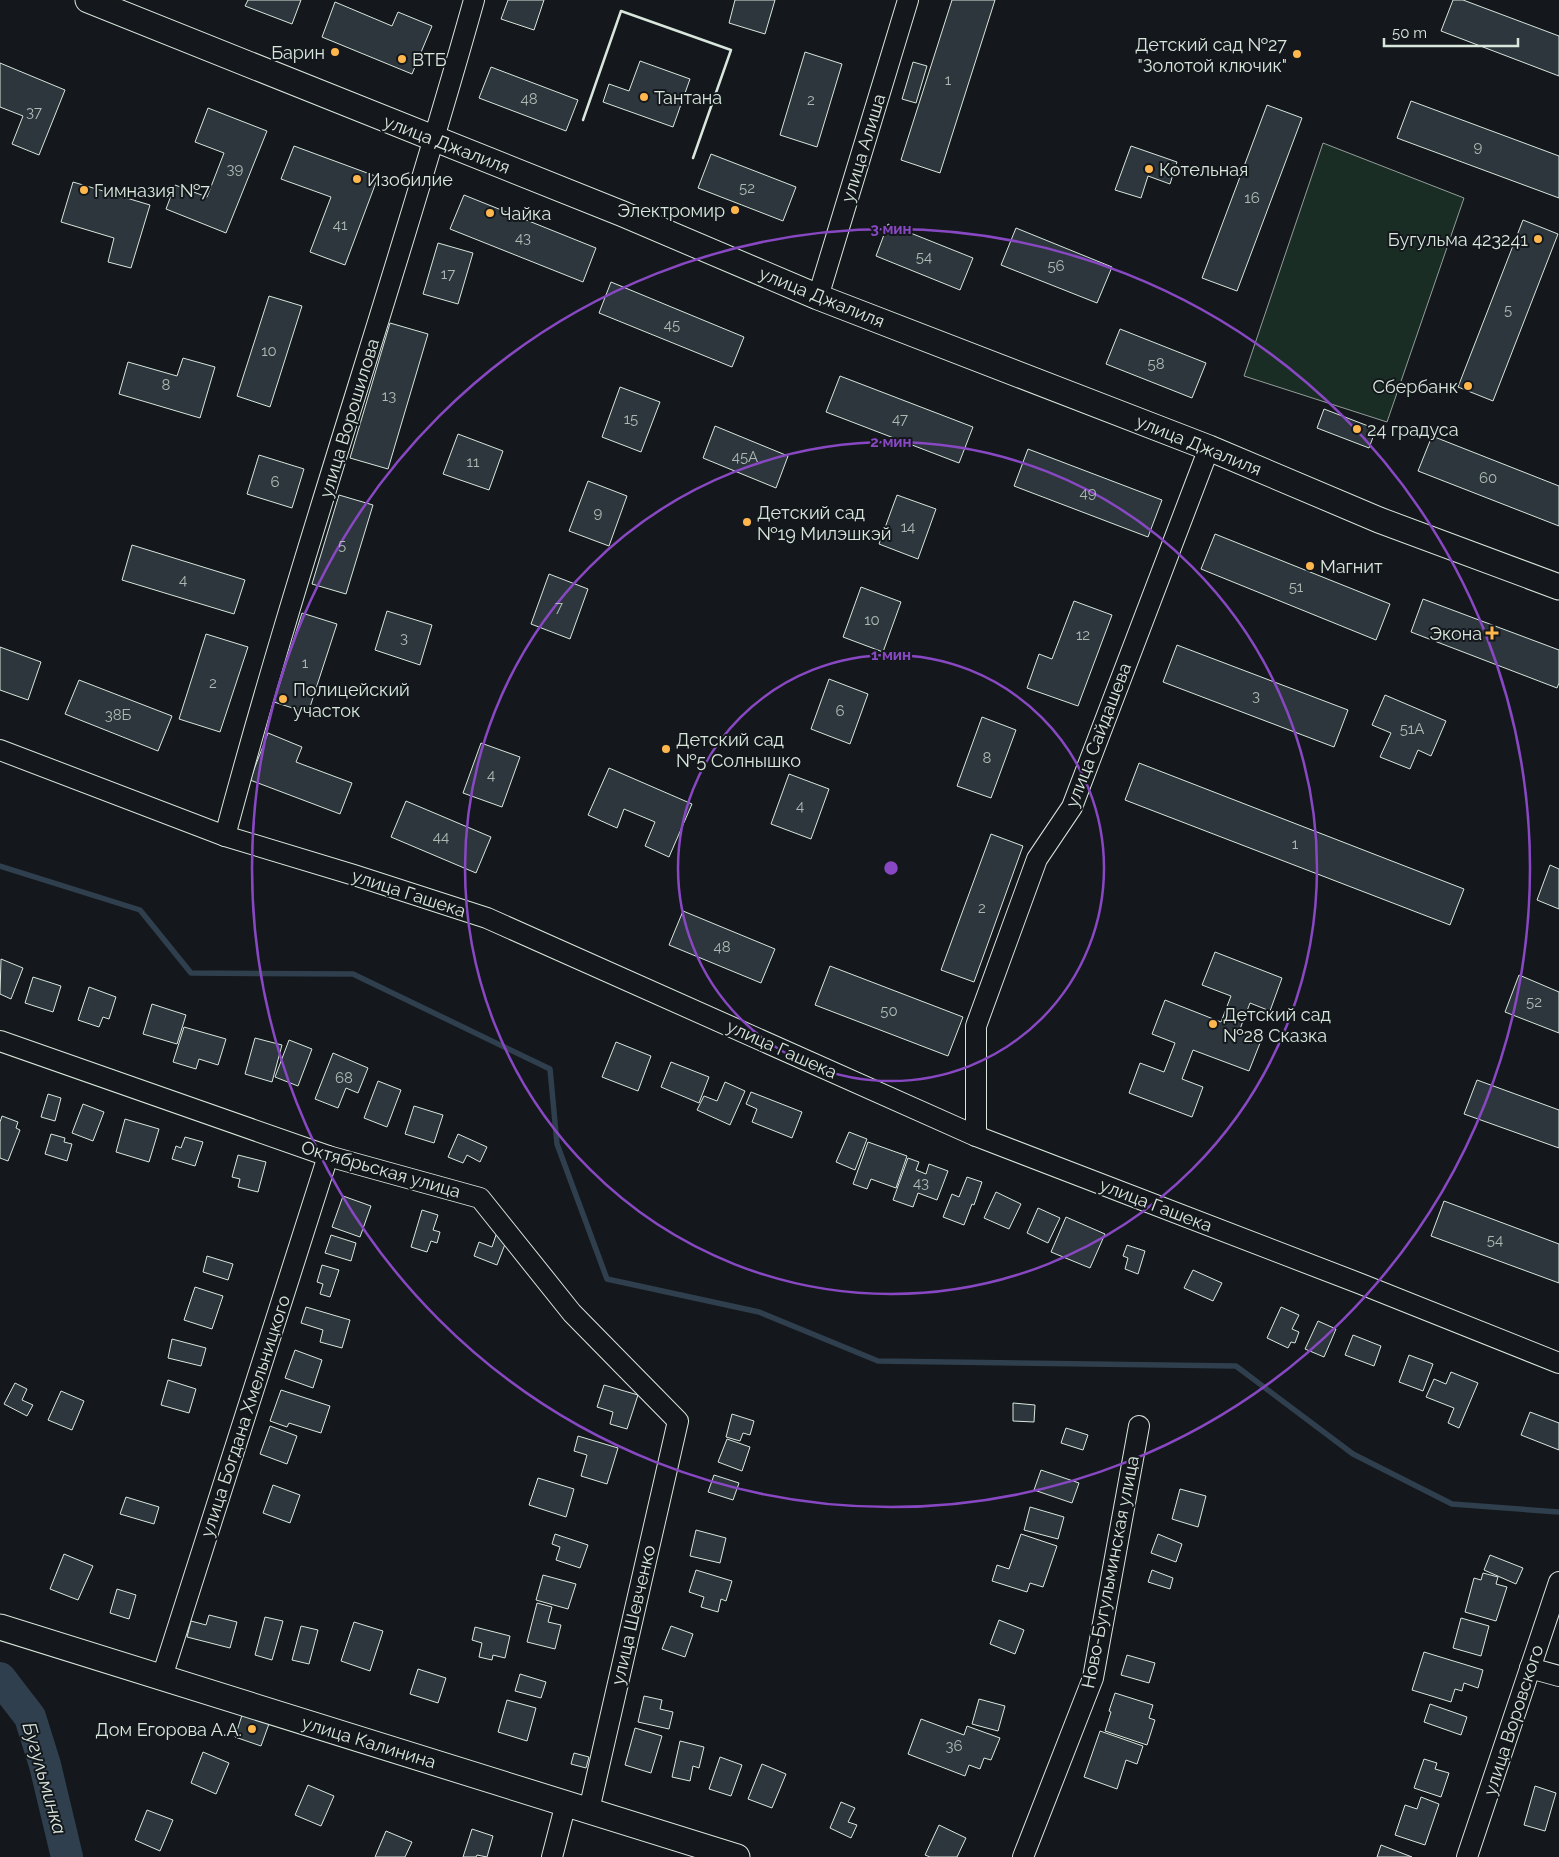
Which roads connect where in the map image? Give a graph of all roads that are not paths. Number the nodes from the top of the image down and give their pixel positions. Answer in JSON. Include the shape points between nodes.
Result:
{"nodes":[{"id":1,"x":88,"y":0,"type":"edge"},
{"id":2,"x":474,"y":0,"type":"edge"},
{"id":3,"x":908,"y":0,"type":"edge"},
{"id":4,"x":435,"y":139,"type":"junction"},
{"id":5,"x":818,"y":297,"type":"junction"},
{"id":6,"x":1209,"y":448,"type":"junction"},
{"id":7,"x":1559,"y":587,"type":"edge"},
{"id":8,"x":0,"y":750,"type":"edge"},
{"id":9,"x":225,"y":836,"type":"junction"},
{"id":10,"x":0,"y":1041,"type":"edge"},
{"id":11,"x":976,"y":1136,"type":"junction"},
{"id":12,"x":328,"y":1156,"type":"junction"},
{"id":13,"x":1559,"y":1364,"type":"edge"},
{"id":14,"x":678,"y":1421,"type":"joint"},
{"id":15,"x":1139,"y":1426,"type":"dead end"},
{"id":16,"x":1559,"y":1582,"type":"edge"},
{"id":17,"x":0,"y":1627,"type":"edge"},
{"id":18,"x":1530,"y":1668,"type":"junction"},
{"id":19,"x":1559,"y":1676,"type":"edge"},
{"id":20,"x":162,"y":1677,"type":"junction"},
{"id":21,"x":578,"y":1806,"type":"junction"},
{"id":22,"x":552,"y":1857,"type":"edge"},
{"id":23,"x":737,"y":1857,"type":"edge"},
{"id":24,"x":1023,"y":1857,"type":"edge"},
{"id":25,"x":1467,"y":1857,"type":"edge"}],
"edges":[{"from":1,"to":4,"type":"main road","name":"улица Джалиля"},
{"from":2,"to":4,"type":"street","name":"улица Ворошилова"},
{"from":3,"to":5,"type":"street","name":"улица Алиша"},
{"from":4,"to":5,"type":"main road","name":"улица Джалиля"},
{"from":4,"to":9,"type":"street","name":"улица Ворошилова","via":[[279,640]]},
{"from":5,"to":6,"type":"main road","name":"улица Джалиля"},
{"from":6,"to":7,"type":"main road","name":"улица Джалиля","via":[[1379,520]]},
{"from":6,"to":11,"type":"street","name":"улица Сайдашева","via":[[1072,807],[1037,859],[976,1026]]},
{"from":8,"to":9,"type":"street","name":"улица Гашека"},
{"from":9,"to":11,"type":"street","name":"улица Гашека","via":[[487,918]]},
{"from":10,"to":12,"type":"street","name":"Октябрьская улица"},
{"from":11,"to":13,"type":"street","name":"улица Гашека"},
{"from":12,"to":14,"type":"street","name":"Октябрьская улица","via":[[480,1198],[572,1313]]},
{"from":12,"to":20,"type":"street","name":"улица Богдана Хмельницкого"},
{"from":14,"to":21,"type":"street","name":"улица Шевченко"},
{"from":15,"to":24,"type":"street","name":"Ново-Бугульминская улица","via":[[1093,1678]]},
{"from":16,"to":18,"type":"street","name":"улица Воровского"},
{"from":17,"to":20,"type":"main road","name":"улица Калинина"},
{"from":18,"to":19,"type":"street"},
{"from":18,"to":25,"type":"street","name":"улица Воровского"},
{"from":20,"to":21,"type":"main road","name":"улица Калинина"},
{"from":21,"to":22,"type":"street","name":"улица Шевченко"},
{"from":21,"to":23,"type":"main road","name":"улица Калинина"}]}
